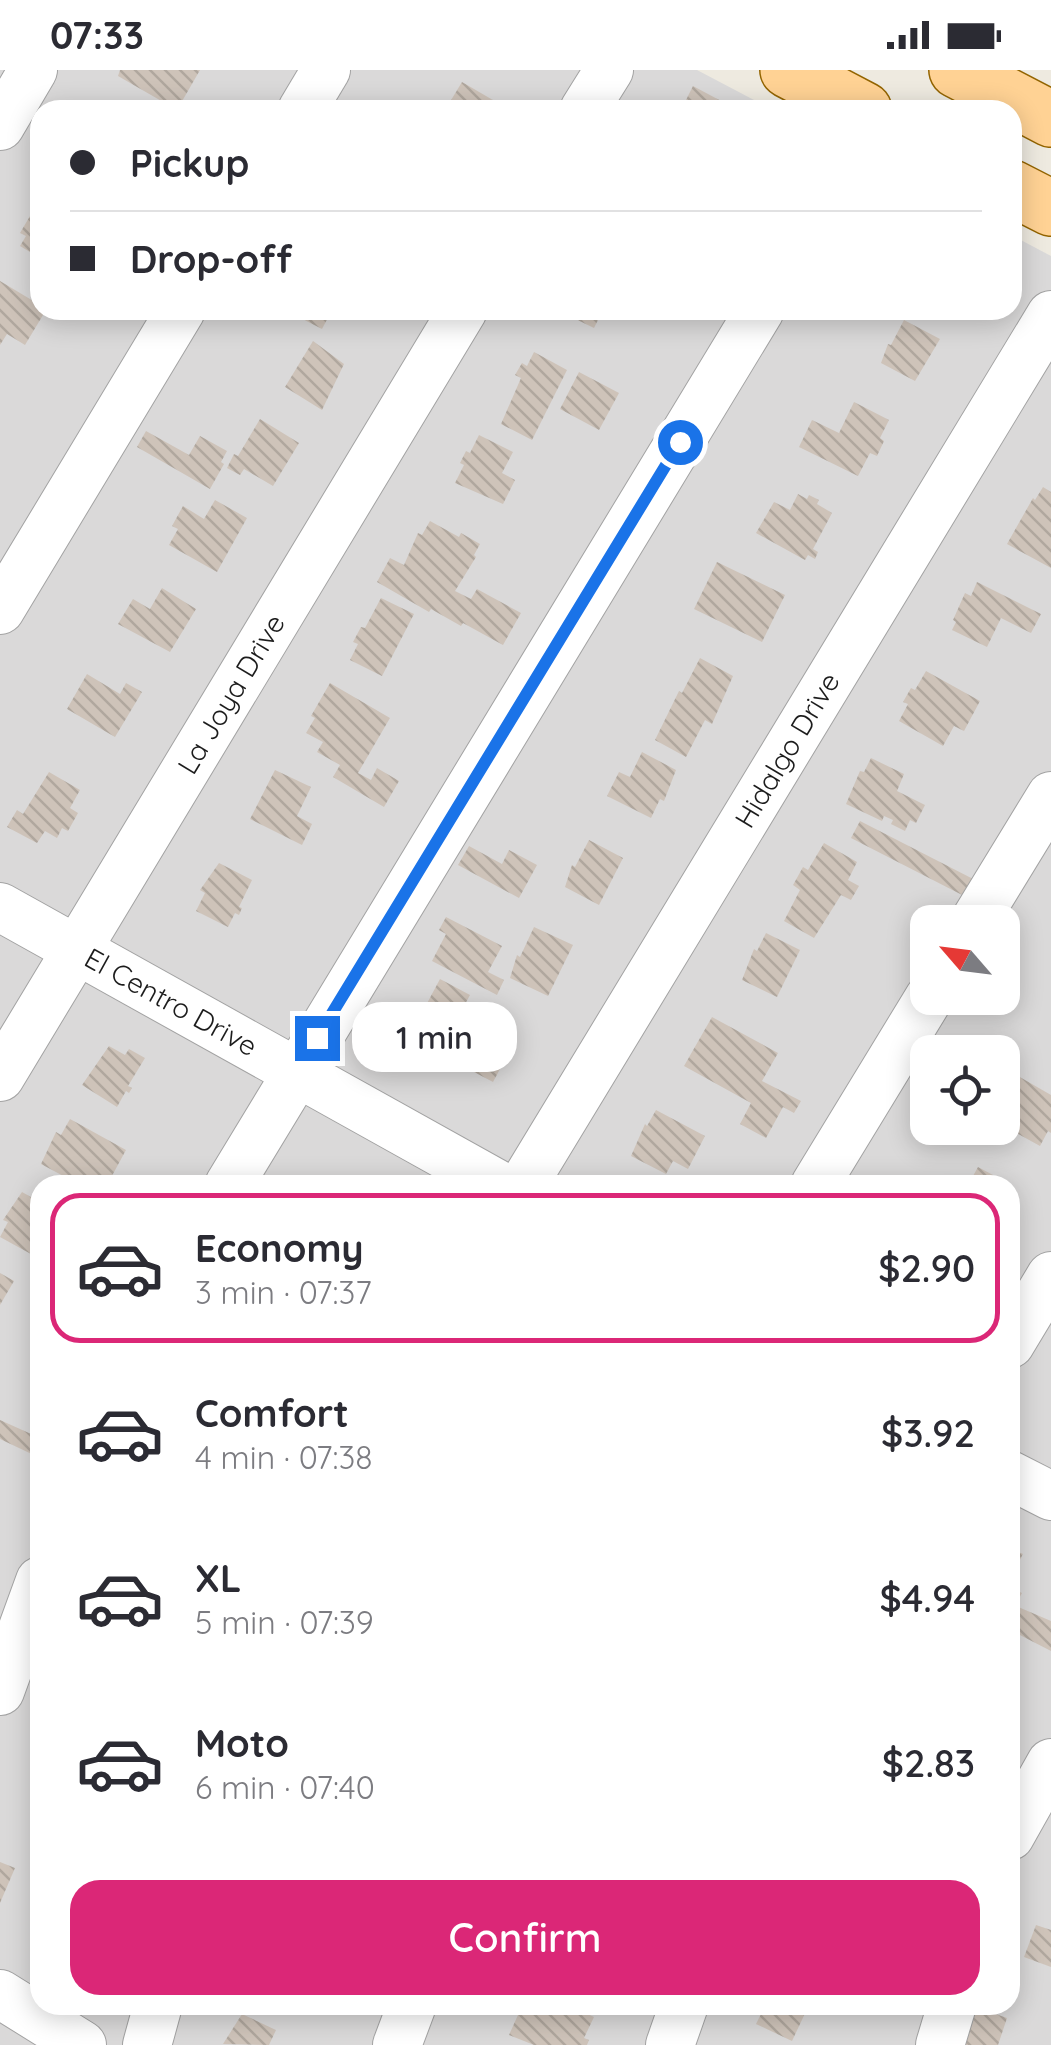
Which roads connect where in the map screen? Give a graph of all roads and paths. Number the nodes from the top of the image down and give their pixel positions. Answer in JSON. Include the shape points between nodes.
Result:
{"nodes":[{"id":1,"x":33,"y":70,"type":"edge"},
{"id":2,"x":326,"y":70,"type":"edge"},
{"id":3,"x":609,"y":70,"type":"edge"},
{"id":4,"x":788,"y":70,"type":"edge"},
{"id":5,"x":957,"y":70,"type":"edge"},
{"id":6,"x":1021,"y":99,"type":"edge"},
{"id":7,"x":308,"y":100,"type":"edge"},
{"id":8,"x":590,"y":100,"type":"edge"},
{"id":9,"x":845,"y":100,"type":"edge"},
{"id":10,"x":0,"y":126,"type":"edge"},
{"id":11,"x":1022,"y":193,"type":"edge"},
{"id":12,"x":1051,"y":208,"type":"edge"},
{"id":13,"x":1051,"y":315,"type":"edge"},
{"id":14,"x":175,"y":320,"type":"edge"},
{"id":15,"x":458,"y":320,"type":"edge"},
{"id":16,"x":754,"y":320,"type":"edge"},
{"id":17,"x":0,"y":610,"type":"edge"},
{"id":18,"x":1051,"y":796,"type":"edge"},
{"id":19,"x":984,"y":905,"type":"edge"},
{"id":20,"x":0,"y":907,"type":"edge"},
{"id":21,"x":76,"y":950,"type":"junction"},
{"id":22,"x":918,"y":1015,"type":"edge"},
{"id":23,"x":297,"y":1072,"type":"junction"},
{"id":24,"x":0,"y":1078,"type":"edge"},
{"id":25,"x":235,"y":1175,"type":"edge"},
{"id":26,"x":480,"y":1175,"type":"edge"},
{"id":27,"x":528,"y":1175,"type":"edge"},
{"id":28,"x":820,"y":1175,"type":"edge"},
{"id":29,"x":1051,"y":1276,"type":"edge"},
{"id":30,"x":1020,"y":1327,"type":"edge"},
{"id":31,"x":1020,"y":1479,"type":"edge"},
{"id":32,"x":1051,"y":1496,"type":"edge"},
{"id":33,"x":30,"y":1610,"type":"edge"},
{"id":34,"x":0,"y":1692,"type":"edge"},
{"id":35,"x":1051,"y":1762,"type":"edge"},
{"id":36,"x":1020,"y":1818,"type":"edge"},
{"id":37,"x":0,"y":1994,"type":"edge"},
{"id":38,"x":30,"y":2013,"type":"edge"},
{"id":39,"x":34,"y":2015,"type":"edge"},
{"id":40,"x":156,"y":2015,"type":"edge"},
{"id":41,"x":408,"y":2015,"type":"edge"},
{"id":42,"x":680,"y":2015,"type":"edge"},
{"id":43,"x":949,"y":2015,"type":"edge"},
{"id":44,"x":82,"y":2045,"type":"edge"},
{"id":45,"x":148,"y":2045,"type":"edge"},
{"id":46,"x":397,"y":2045,"type":"edge"},
{"id":47,"x":670,"y":2045,"type":"edge"},
{"id":48,"x":940,"y":2045,"type":"edge"}],
"edges":[{"from":1,"to":10,"type":"street"},
{"from":2,"to":7,"type":"street"},
{"from":3,"to":8,"type":"street"},
{"from":4,"to":9,"type":"main road"},
{"from":5,"to":6,"type":"main road"},
{"from":11,"to":12,"type":"main road"},
{"from":13,"to":27,"type":"street","name":"Hidalgo Drive"},
{"from":14,"to":17,"type":"street"},
{"from":15,"to":21,"type":"street","name":"La Joya Drive"},
{"from":16,"to":23,"type":"street"},
{"from":18,"to":19,"type":"street"},
{"from":20,"to":21,"type":"street","name":"El Centro Drive"},
{"from":21,"to":23,"type":"street","name":"El Centro Drive"},
{"from":21,"to":24,"type":"street","name":"La Joya Drive"},
{"from":22,"to":28,"type":"street"},
{"from":23,"to":25,"type":"street"},
{"from":23,"to":26,"type":"street","name":"El Centro Drive"},
{"from":29,"to":30,"type":"street"},
{"from":31,"to":32,"type":"street"},
{"from":33,"to":34,"type":"street"},
{"from":35,"to":36,"type":"street"},
{"from":37,"to":38,"type":"street"},
{"from":39,"to":44,"type":"street"},
{"from":40,"to":45,"type":"street"},
{"from":41,"to":46,"type":"street"},
{"from":42,"to":47,"type":"street"},
{"from":43,"to":48,"type":"street"}]}
